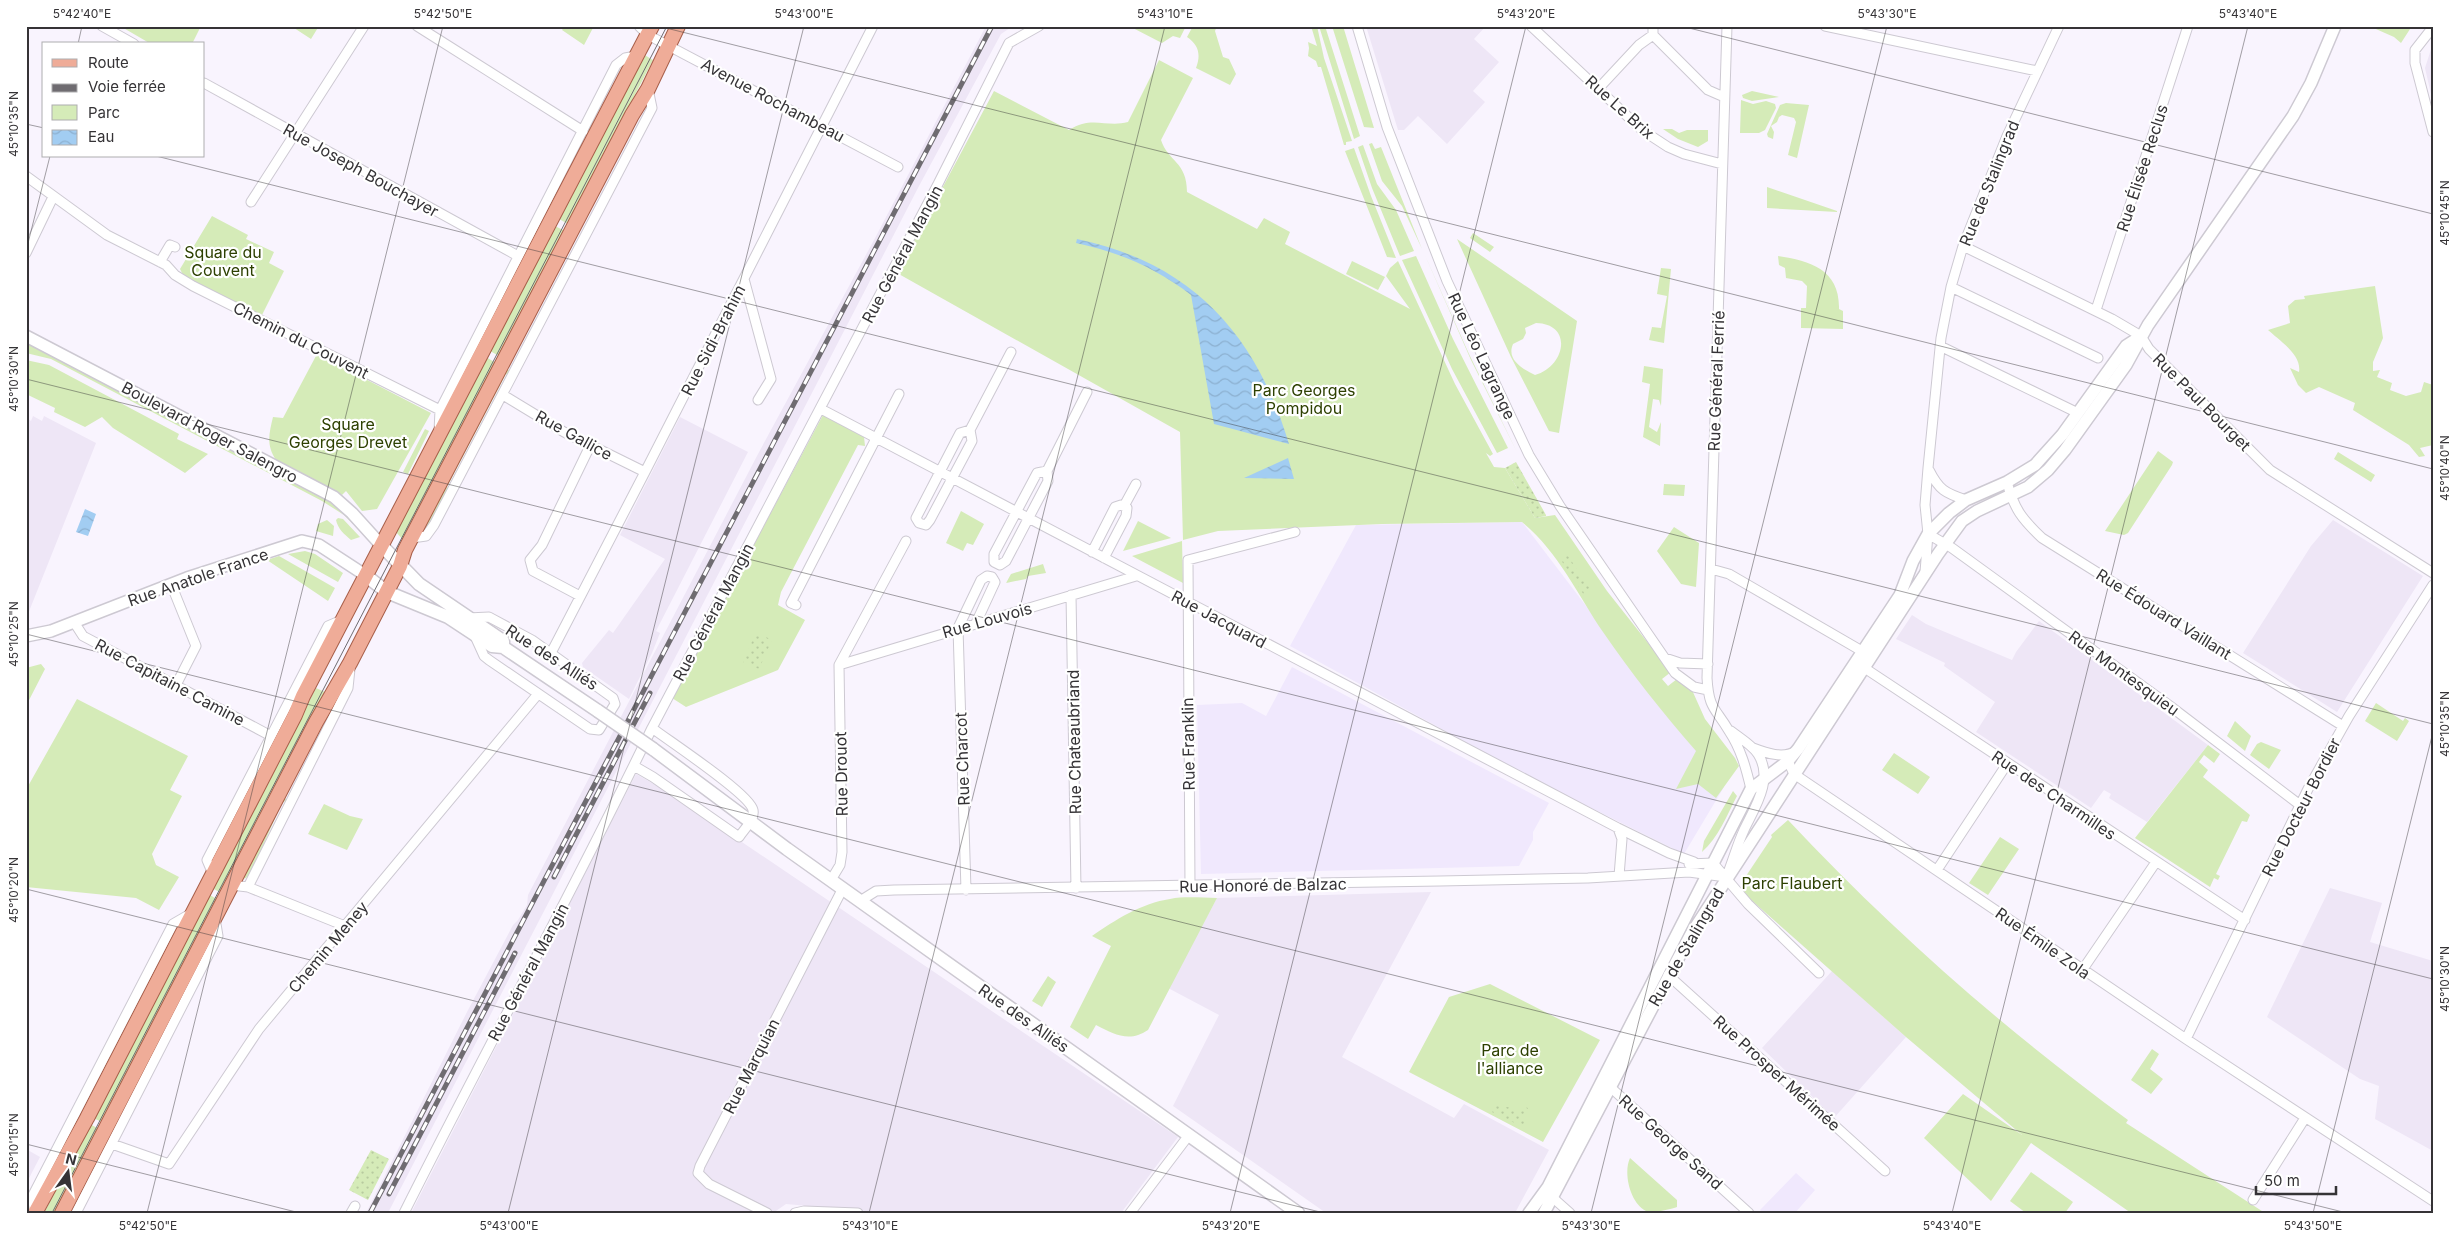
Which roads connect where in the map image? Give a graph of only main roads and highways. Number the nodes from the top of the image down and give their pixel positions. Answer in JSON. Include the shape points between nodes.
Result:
{"nodes":[{"id":1,"x":678,"y":26,"type":"edge"},
{"id":2,"x":646,"y":29,"type":"edge"},
{"id":3,"x":381,"y":545,"type":"junction"},
{"id":4,"x":400,"y":566,"type":"junction"},
{"id":5,"x":366,"y":574,"type":"junction"},
{"id":6,"x":387,"y":592,"type":"junction"},
{"id":7,"x":503,"y":647,"type":"junction"},
{"id":8,"x":35,"y":1213,"type":"edge"},
{"id":9,"x":62,"y":1213,"type":"edge"},
{"id":10,"x":1298,"y":1213,"type":"edge"}],
"edges":[{"from":1,"to":4,"type":"main road"},
{"from":2,"to":3,"type":"main road","via":[[636,56]]},
{"from":3,"to":4,"type":"main road","name":"Rue des Alliés"},
{"from":3,"to":5,"type":"main road"},
{"from":4,"to":6,"type":"main road"},
{"from":4,"to":7,"type":"main road","name":"Rue des Alliés","via":[[418,584],[503,641]]},
{"from":5,"to":6,"type":"main road","name":"Rue des Alliés"},
{"from":5,"to":8,"type":"main road","via":[[83,1126]]},
{"from":6,"to":7,"type":"main road","name":"Rue des Alliés","via":[[448,617],[492,646]]},
{"from":6,"to":9,"type":"main road","via":[[316,722]]},
{"from":7,"to":10,"type":"main road","name":"Rue des Alliés","bridge":true,"via":[[653,748],[860,901]]}]}
